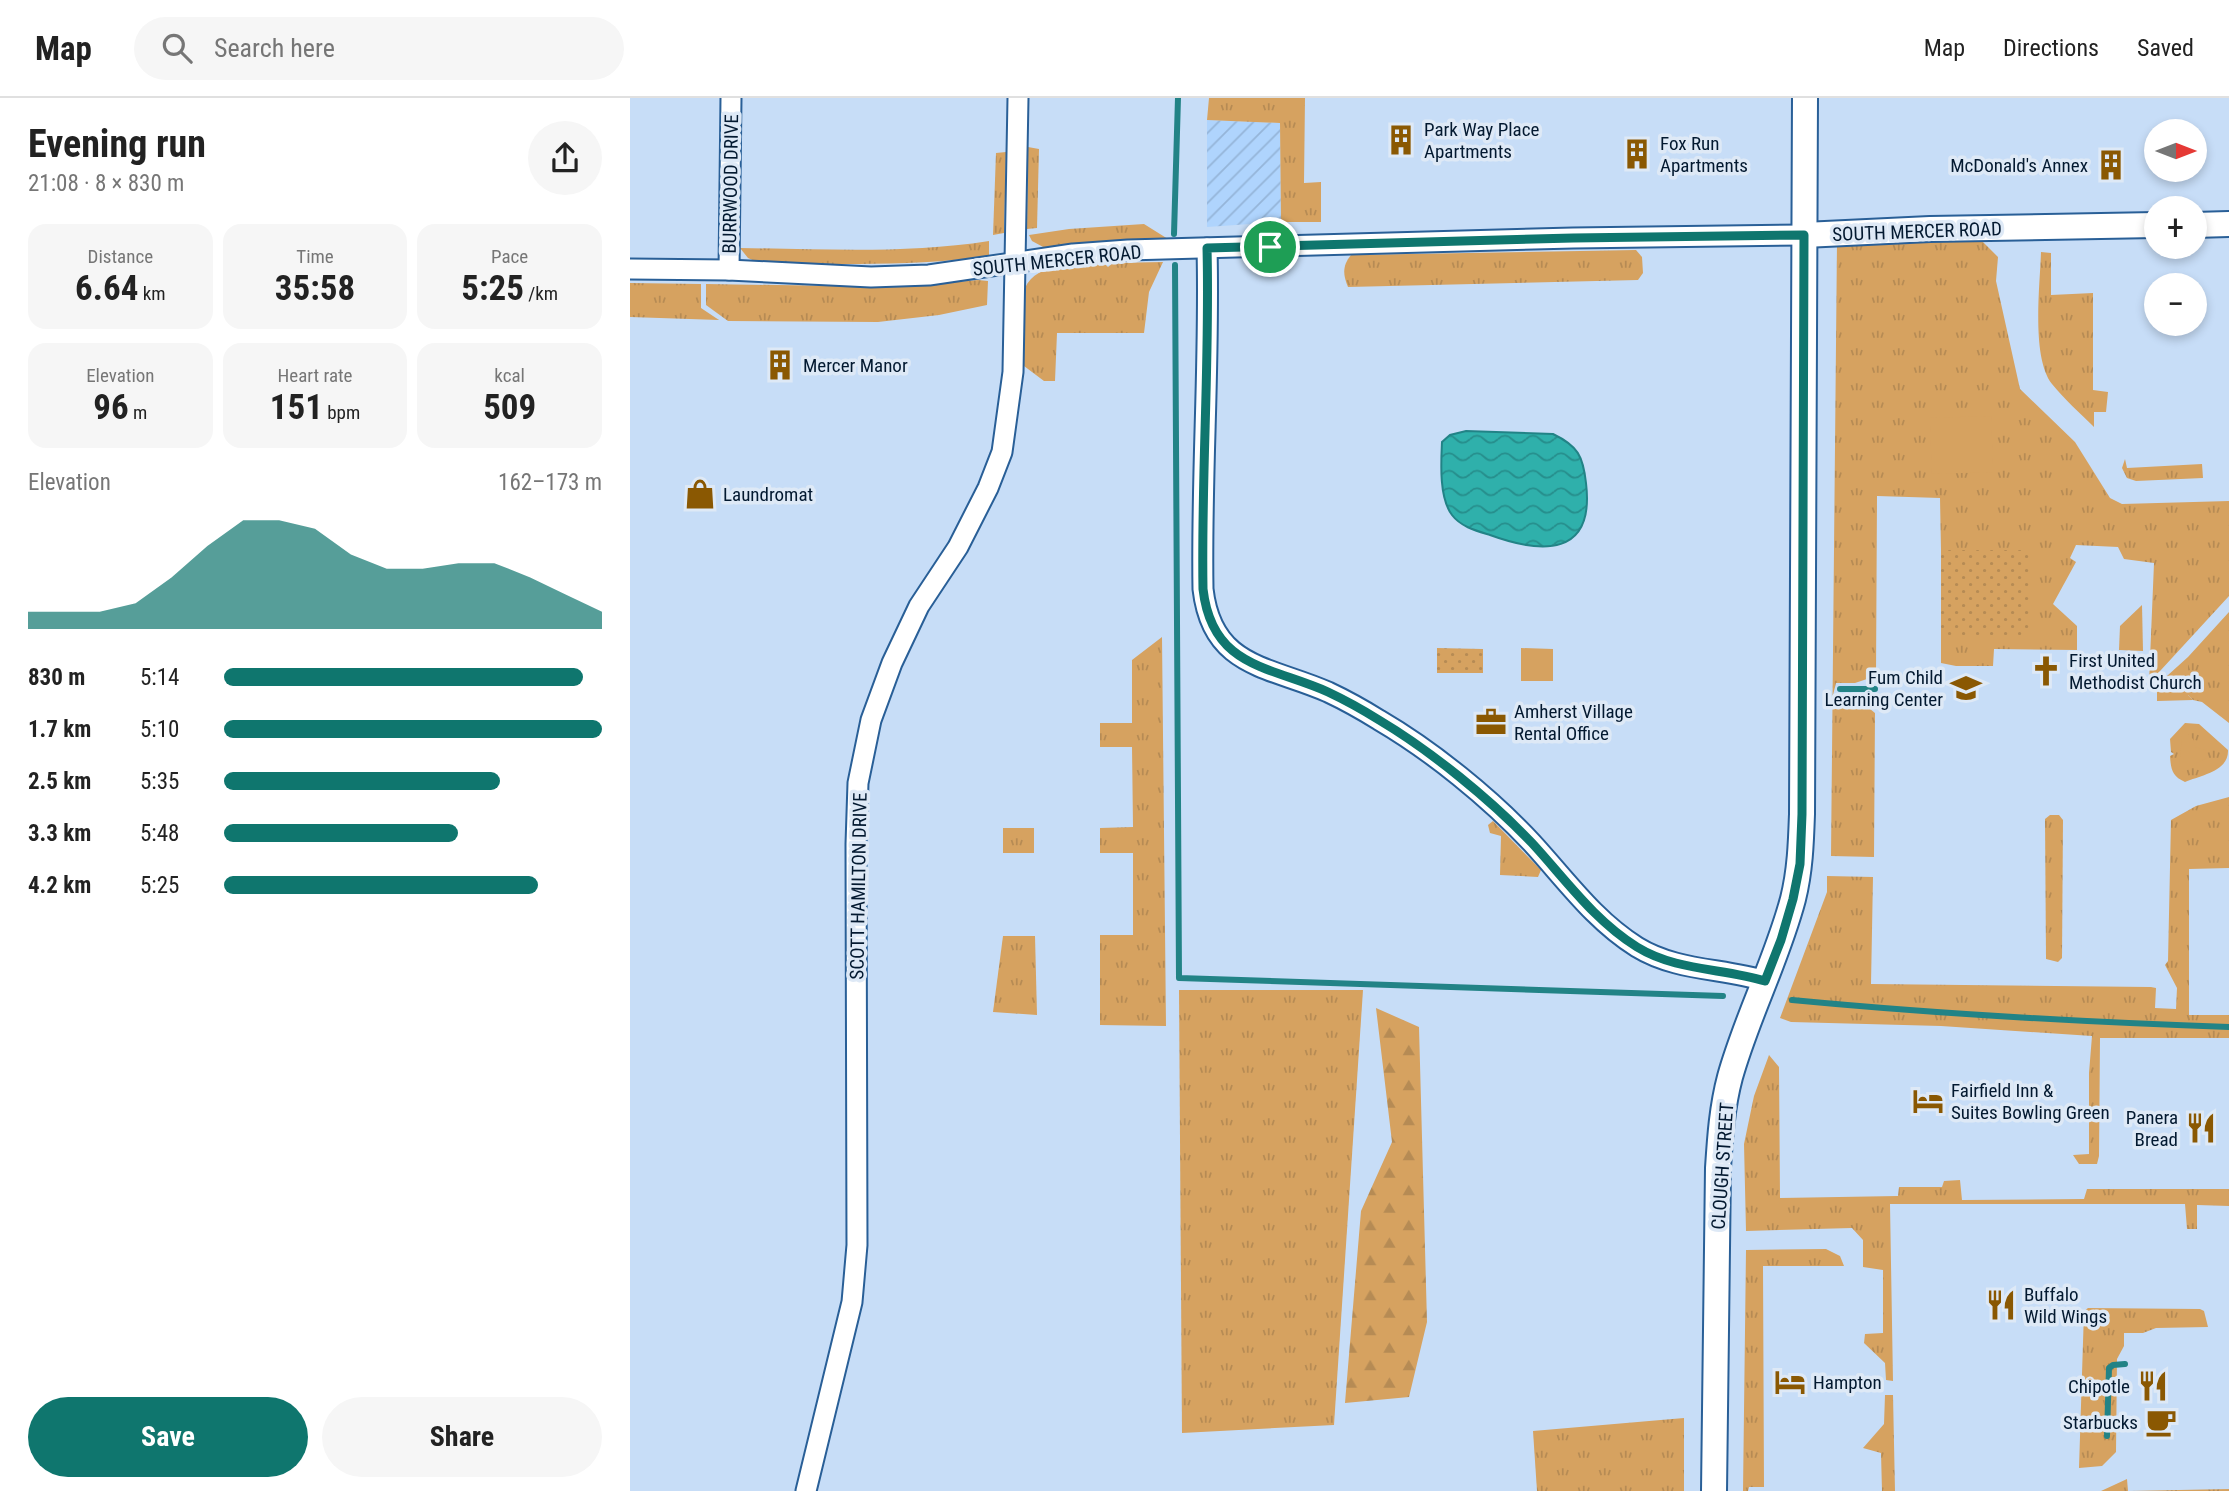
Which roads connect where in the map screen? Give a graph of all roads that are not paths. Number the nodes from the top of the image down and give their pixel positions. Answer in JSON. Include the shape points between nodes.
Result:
{"nodes":[{"id":1,"x":732,"y":98,"type":"edge"},
{"id":2,"x":1018,"y":98,"type":"edge"},
{"id":3,"x":1805,"y":98,"type":"edge"},
{"id":4,"x":2229,"y":224,"type":"edge"},
{"id":5,"x":2144,"y":225,"type":"edge"},
{"id":6,"x":2207,"y":225,"type":"edge"},
{"id":7,"x":1804,"y":235,"type":"junction"},
{"id":8,"x":1207,"y":248,"type":"junction"},
{"id":9,"x":1015,"y":263,"type":"junction"},
{"id":10,"x":630,"y":269,"type":"edge"},
{"id":11,"x":729,"y":270,"type":"junction"},
{"id":12,"x":1765,"y":981,"type":"junction"},
{"id":13,"x":806,"y":1491,"type":"edge"},
{"id":14,"x":1714,"y":1491,"type":"edge"}],
"edges":[{"from":1,"to":11,"type":"street","name":"BURRWOOD DRIVE"},
{"from":2,"to":9,"type":"street","name":"SCOTT HAMILTON DRIVE"},
{"from":3,"to":7,"type":"street","name":"CLOUGH STREET"},
{"from":4,"to":6,"type":"street"},
{"from":5,"to":7,"type":"street","name":"SOUTH MERCER ROAD"},
{"from":7,"to":8,"type":"street","name":"SOUTH MERCER ROAD"},
{"from":7,"to":12,"type":"street","name":"CLOUGH STREET","via":[[1800,864],[1781,940]]},
{"from":8,"to":9,"type":"street","name":"SOUTH MERCER ROAD","via":[[1073,254]]},
{"from":8,"to":12,"type":"street","via":[[1203,589],[1205,607],[1222,641],[1247,662],[1327,692],[1419,746],[1506,817],[1586,906],[1640,949],[1679,965]]},
{"from":9,"to":11,"type":"street","name":"SOUTH MERCER ROAD","via":[[929,275],[872,277]]},
{"from":9,"to":13,"type":"street","name":"SCOTT HAMILTON DRIVE","via":[[1013,372],[1002,452],[958,547],[919,606],[892,663],[872,720],[858,783],[857,1245],[852,1302]]},
{"from":10,"to":11,"type":"street","name":"SOUTH MERCER ROAD"},
{"from":12,"to":14,"type":"street","name":"CLOUGH STREET","via":[[1737,1053],[1721,1124]]}]}
